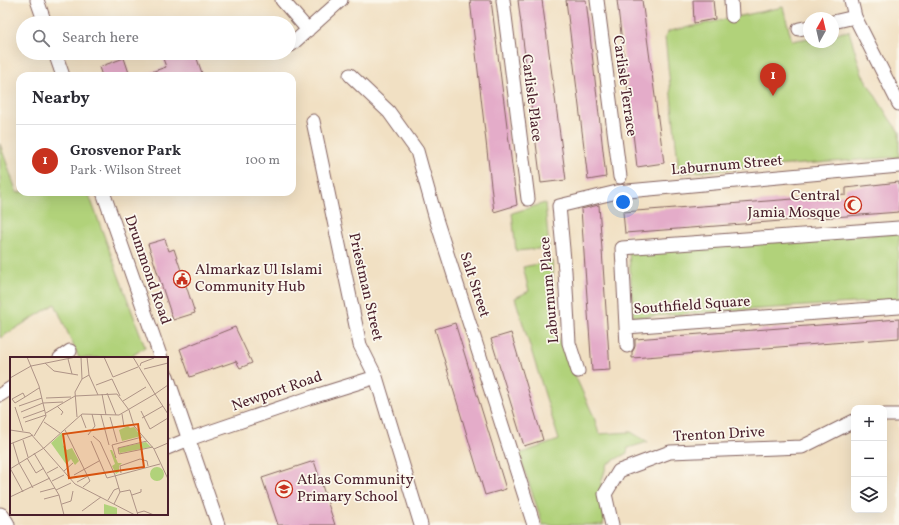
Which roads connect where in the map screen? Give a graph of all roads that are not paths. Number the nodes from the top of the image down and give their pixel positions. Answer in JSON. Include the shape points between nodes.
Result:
{"nodes":[{"id":1,"x":37,"y":0,"type":"edge"},
{"id":2,"x":282,"y":0,"type":"edge"},
{"id":3,"x":341,"y":0,"type":"edge"},
{"id":4,"x":503,"y":0,"type":"edge"},
{"id":5,"x":597,"y":0,"type":"edge"},
{"id":6,"x":732,"y":0,"type":"edge"},
{"id":7,"x":851,"y":0,"type":"edge"},
{"id":8,"x":43,"y":16,"type":"edge"},
{"id":9,"x":296,"y":16,"type":"edge"},
{"id":10,"x":296,"y":16,"type":"edge"},
{"id":11,"x":732,"y":16,"type":"dead end"},
{"id":12,"x":855,"y":17,"type":"junction"},
{"id":13,"x":839,"y":21,"type":"edge"},
{"id":14,"x":308,"y":30,"type":"junction"},
{"id":15,"x":296,"y":41,"type":"edge"},
{"id":16,"x":58,"y":60,"type":"edge"},
{"id":17,"x":62,"y":72,"type":"edge"},
{"id":18,"x":350,"y":75,"type":"dead end"},
{"id":19,"x":899,"y":104,"type":"edge"},
{"id":20,"x":313,"y":121,"type":"dead end"},
{"id":21,"x":899,"y":166,"type":"edge"},
{"id":22,"x":620,"y":177,"type":"dead end"},
{"id":23,"x":104,"y":196,"type":"edge"},
{"id":24,"x":528,"y":199,"type":"dead end"},
{"id":25,"x":559,"y":206,"type":"joint"},
{"id":26,"x":899,"y":228,"type":"edge"},
{"id":27,"x":899,"y":307,"type":"edge"},
{"id":28,"x":626,"y":327,"type":"junction"},
{"id":29,"x":627,"y":346,"type":"dead end"},
{"id":30,"x":161,"y":357,"type":"edge"},
{"id":31,"x":578,"y":371,"type":"dead end"},
{"id":32,"x":376,"y":377,"type":"junction"},
{"id":33,"x":168,"y":379,"type":"edge"},
{"id":34,"x":10,"y":389,"type":"edge"},
{"id":35,"x":0,"y":395,"type":"edge"},
{"id":36,"x":887,"y":415,"type":"edge"},
{"id":37,"x":899,"y":415,"type":"edge"},
{"id":38,"x":851,"y":422,"type":"edge"},
{"id":39,"x":189,"y":439,"type":"junction"},
{"id":40,"x":168,"y":448,"type":"edge"},
{"id":41,"x":0,"y":517,"type":"edge"},
{"id":42,"x":5,"y":525,"type":"edge"},
{"id":43,"x":218,"y":525,"type":"edge"},
{"id":44,"x":421,"y":525,"type":"edge"},
{"id":45,"x":534,"y":525,"type":"edge"},
{"id":46,"x":612,"y":525,"type":"edge"}],
"edges":[{"from":1,"to":8,"type":"street"},
{"from":2,"to":9,"type":"street"},
{"from":3,"to":14,"type":"street"},
{"from":4,"to":24,"type":"street","name":"Carlisle Place"},
{"from":5,"to":22,"type":"street","name":"Carlisle Terrace"},
{"from":6,"to":11,"type":"street"},
{"from":7,"to":12,"type":"street"},
{"from":10,"to":14,"type":"street"},
{"from":12,"to":13,"type":"street"},
{"from":12,"to":19,"type":"street"},
{"from":14,"to":15,"type":"street"},
{"from":16,"to":17,"type":"street"},
{"from":18,"to":45,"type":"street","name":"Salt Street","via":[[389,112],[417,151],[436,219]]},
{"from":20,"to":32,"type":"street","name":"Priestman Street","via":[[360,345]]},
{"from":21,"to":25,"type":"street","name":"Laburnum Street","via":[[617,192]]},
{"from":23,"to":30,"type":"street","name":"Drummond Road"},
{"from":25,"to":31,"type":"street","name":"Laburnum Place","via":[[569,343]]},
{"from":26,"to":28,"type":"street","name":"Southfield Square","via":[[622,248]]},
{"from":27,"to":28,"type":"street","name":"Southfield Square"},
{"from":28,"to":29,"type":"street"},
{"from":32,"to":39,"type":"street","name":"Newport Road"},
{"from":32,"to":44,"type":"street","name":"Priestman Street"},
{"from":33,"to":39,"type":"street"},
{"from":34,"to":35,"type":"street"},
{"from":36,"to":37,"type":"street"},
{"from":38,"to":46,"type":"street","name":"Trenton Drive","via":[[802,447],[670,452],[619,471],[604,494]]},
{"from":39,"to":40,"type":"street","name":"Newport Road"},
{"from":39,"to":43,"type":"street"},
{"from":41,"to":42,"type":"main road"}]}
